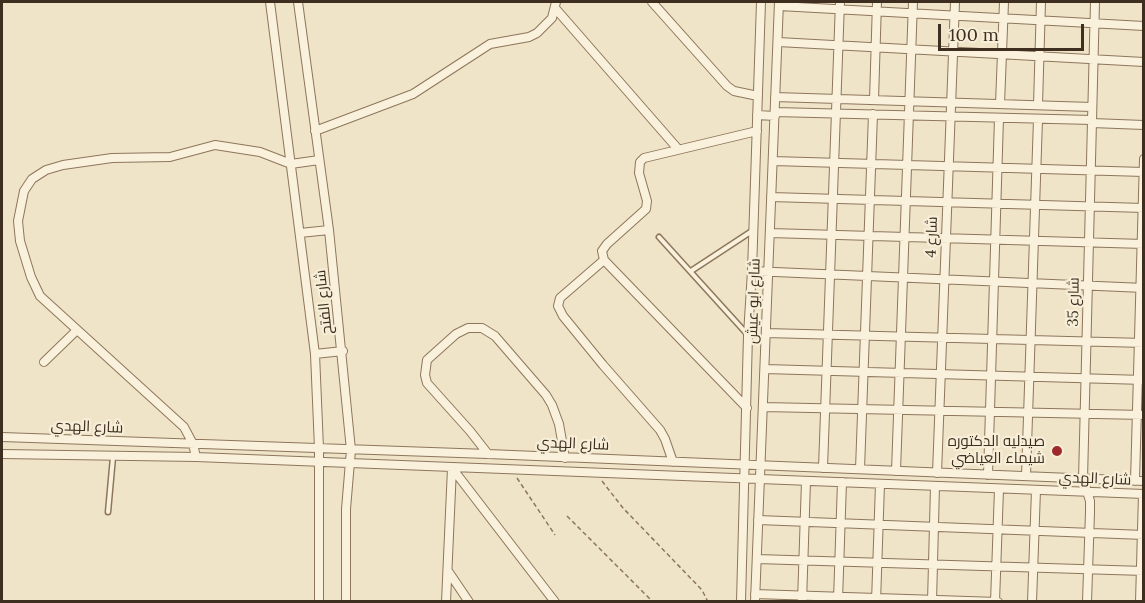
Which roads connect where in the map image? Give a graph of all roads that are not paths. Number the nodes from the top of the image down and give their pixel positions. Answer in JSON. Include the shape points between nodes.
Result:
{"nodes":[{"id":1,"x":270,"y":2,"type":"edge"},
{"id":2,"x":298,"y":2,"type":"edge"},
{"id":3,"x":652,"y":2,"type":"edge"},
{"id":4,"x":761,"y":2,"type":"edge"},
{"id":5,"x":878,"y":2,"type":"edge"},
{"id":6,"x":913,"y":2,"type":"edge"},
{"id":7,"x":955,"y":2,"type":"edge"},
{"id":8,"x":1004,"y":2,"type":"edge"},
{"id":9,"x":1041,"y":2,"type":"edge"},
{"id":10,"x":1095,"y":2,"type":"edge"},
{"id":11,"x":779,"y":4,"type":"edge"},
{"id":12,"x":556,"y":5,"type":"edge"},
{"id":13,"x":840,"y":5,"type":"edge"},
{"id":14,"x":877,"y":12,"type":"junction"},
{"id":15,"x":912,"y":13,"type":"junction"},
{"id":16,"x":954,"y":16,"type":"junction"},
{"id":17,"x":1003,"y":18,"type":"junction"},
{"id":18,"x":1041,"y":21,"type":"junction"},
{"id":19,"x":1094,"y":24,"type":"junction"},
{"id":20,"x":1143,"y":26,"type":"edge"},
{"id":21,"x":778,"y":42,"type":"junction"},
{"id":22,"x":838,"y":45,"type":"junction"},
{"id":23,"x":876,"y":47,"type":"junction"},
{"id":24,"x":911,"y":49,"type":"junction"},
{"id":25,"x":953,"y":52,"type":"junction"},
{"id":26,"x":1002,"y":54,"type":"junction"},
{"id":27,"x":1040,"y":56,"type":"junction"},
{"id":28,"x":1094,"y":59,"type":"junction"},
{"id":29,"x":1143,"y":62,"type":"edge"},
{"id":30,"x":758,"y":96,"type":"junction"},
{"id":31,"x":775,"y":97,"type":"junction"},
{"id":32,"x":837,"y":99,"type":"junction"},
{"id":33,"x":874,"y":100,"type":"junction"},
{"id":34,"x":909,"y":101,"type":"junction"},
{"id":35,"x":951,"y":102,"type":"junction"},
{"id":36,"x":1000,"y":104,"type":"junction"},
{"id":37,"x":1038,"y":105,"type":"junction"},
{"id":38,"x":1092,"y":107,"type":"junction"},
{"id":39,"x":836,"y":113,"type":"junction"},
{"id":40,"x":775,"y":114,"type":"junction"},
{"id":41,"x":873,"y":114,"type":"junction"},
{"id":42,"x":757,"y":115,"type":"junction"},
{"id":43,"x":909,"y":115,"type":"junction"},
{"id":44,"x":950,"y":116,"type":"junction"},
{"id":45,"x":999,"y":117,"type":"junction"},
{"id":46,"x":1038,"y":118,"type":"junction"},
{"id":47,"x":1092,"y":122,"type":"junction"},
{"id":48,"x":1143,"y":125,"type":"edge"},
{"id":49,"x":315,"y":131,"type":"junction"},
{"id":50,"x":756,"y":131,"type":"junction"},
{"id":51,"x":678,"y":149,"type":"junction"},
{"id":52,"x":319,"y":159,"type":"junction"},
{"id":53,"x":1143,"y":159,"type":"edge"},
{"id":54,"x":773,"y":161,"type":"junction"},
{"id":55,"x":834,"y":163,"type":"junction"},
{"id":56,"x":291,"y":164,"type":"junction"},
{"id":57,"x":871,"y":164,"type":"junction"},
{"id":58,"x":907,"y":165,"type":"junction"},
{"id":59,"x":949,"y":166,"type":"junction"},
{"id":60,"x":998,"y":168,"type":"junction"},
{"id":61,"x":1036,"y":169,"type":"junction"},
{"id":62,"x":1091,"y":170,"type":"junction"},
{"id":63,"x":1143,"y":172,"type":"edge"},
{"id":64,"x":771,"y":197,"type":"junction"},
{"id":65,"x":833,"y":199,"type":"junction"},
{"id":66,"x":870,"y":200,"type":"junction"},
{"id":67,"x":906,"y":201,"type":"junction"},
{"id":68,"x":947,"y":202,"type":"junction"},
{"id":69,"x":997,"y":204,"type":"junction"},
{"id":70,"x":1035,"y":205,"type":"junction"},
{"id":71,"x":1090,"y":207,"type":"junction"},
{"id":72,"x":1143,"y":208,"type":"edge"},
{"id":73,"x":329,"y":230,"type":"junction"},
{"id":74,"x":753,"y":230,"type":"junction"},
{"id":75,"x":300,"y":233,"type":"junction"},
{"id":76,"x":770,"y":233,"type":"junction"},
{"id":77,"x":832,"y":235,"type":"junction"},
{"id":78,"x":869,"y":236,"type":"junction"},
{"id":79,"x":659,"y":237,"type":"dead end"},
{"id":80,"x":904,"y":237,"type":"junction"},
{"id":81,"x":946,"y":238,"type":"junction"},
{"id":82,"x":996,"y":240,"type":"junction"},
{"id":83,"x":1034,"y":241,"type":"junction"},
{"id":84,"x":1089,"y":243,"type":"junction"},
{"id":85,"x":1142,"y":244,"type":"edge"},
{"id":86,"x":604,"y":260,"type":"junction"},
{"id":87,"x":690,"y":272,"type":"junction"},
{"id":88,"x":752,"y":272,"type":"junction"},
{"id":89,"x":768,"y":272,"type":"junction"},
{"id":90,"x":830,"y":275,"type":"junction"},
{"id":91,"x":867,"y":276,"type":"junction"},
{"id":92,"x":903,"y":278,"type":"junction"},
{"id":93,"x":944,"y":280,"type":"junction"},
{"id":94,"x":994,"y":282,"type":"junction"},
{"id":95,"x":1032,"y":284,"type":"junction"},
{"id":96,"x":1088,"y":286,"type":"junction"},
{"id":97,"x":1142,"y":288,"type":"edge"},
{"id":98,"x":77,"y":330,"type":"junction"},
{"id":99,"x":766,"y":333,"type":"junction"},
{"id":100,"x":748,"y":335,"type":"junction"},
{"id":101,"x":828,"y":335,"type":"junction"},
{"id":102,"x":865,"y":336,"type":"junction"},
{"id":103,"x":901,"y":337,"type":"junction"},
{"id":104,"x":942,"y":338,"type":"junction"},
{"id":105,"x":992,"y":339,"type":"junction"},
{"id":106,"x":1030,"y":340,"type":"junction"},
{"id":107,"x":1086,"y":342,"type":"junction"},
{"id":108,"x":1141,"y":343,"type":"edge"},
{"id":109,"x":343,"y":351,"type":"junction"},
{"id":110,"x":315,"y":354,"type":"junction"},
{"id":111,"x":44,"y":362,"type":"dead end"},
{"id":112,"x":765,"y":369,"type":"junction"},
{"id":113,"x":827,"y":371,"type":"junction"},
{"id":114,"x":863,"y":372,"type":"junction"},
{"id":115,"x":900,"y":373,"type":"junction"},
{"id":116,"x":940,"y":374,"type":"junction"},
{"id":117,"x":991,"y":376,"type":"junction"},
{"id":118,"x":1029,"y":377,"type":"junction"},
{"id":119,"x":1086,"y":378,"type":"junction"},
{"id":120,"x":1141,"y":380,"type":"edge"},
{"id":121,"x":763,"y":407,"type":"junction"},
{"id":122,"x":747,"y":408,"type":"junction"},
{"id":123,"x":826,"y":408,"type":"junction"},
{"id":124,"x":862,"y":409,"type":"junction"},
{"id":125,"x":898,"y":410,"type":"junction"},
{"id":126,"x":939,"y":411,"type":"junction"},
{"id":127,"x":990,"y":412,"type":"junction"},
{"id":128,"x":1028,"y":412,"type":"junction"},
{"id":129,"x":1085,"y":414,"type":"junction"},
{"id":130,"x":1140,"y":415,"type":"edge"},
{"id":131,"x":2,"y":437,"type":"edge"},
{"id":132,"x":193,"y":444,"type":"junction"},
{"id":133,"x":320,"y":448,"type":"junction"},
{"id":134,"x":351,"y":450,"type":"junction"},
{"id":135,"x":2,"y":454,"type":"edge"},
{"id":136,"x":488,"y":454,"type":"junction"},
{"id":137,"x":113,"y":457,"type":"junction"},
{"id":138,"x":196,"y":457,"type":"junction"},
{"id":139,"x":565,"y":458,"type":"junction"},
{"id":140,"x":673,"y":462,"type":"junction"},
{"id":141,"x":320,"y":463,"type":"junction"},
{"id":142,"x":351,"y":465,"type":"junction"},
{"id":143,"x":746,"y":465,"type":"junction"},
{"id":144,"x":761,"y":465,"type":"junction"},
{"id":145,"x":452,"y":468,"type":"junction"},
{"id":146,"x":824,"y":468,"type":"junction"},
{"id":147,"x":860,"y":469,"type":"junction"},
{"id":148,"x":896,"y":471,"type":"junction"},
{"id":149,"x":937,"y":473,"type":"junction"},
{"id":150,"x":988,"y":475,"type":"junction"},
{"id":151,"x":1026,"y":476,"type":"junction"},
{"id":152,"x":745,"y":479,"type":"junction"},
{"id":153,"x":760,"y":479,"type":"junction"},
{"id":154,"x":1083,"y":479,"type":"junction"},
{"id":155,"x":806,"y":481,"type":"junction"},
{"id":156,"x":1139,"y":481,"type":"edge"},
{"id":157,"x":842,"y":482,"type":"junction"},
{"id":158,"x":880,"y":484,"type":"junction"},
{"id":159,"x":935,"y":486,"type":"junction"},
{"id":160,"x":999,"y":489,"type":"junction"},
{"id":161,"x":1036,"y":490,"type":"junction"},
{"id":162,"x":1087,"y":492,"type":"junction"},
{"id":163,"x":1143,"y":494,"type":"edge"},
{"id":164,"x":108,"y":512,"type":"dead end"},
{"id":165,"x":758,"y":520,"type":"junction"},
{"id":166,"x":804,"y":522,"type":"junction"},
{"id":167,"x":841,"y":523,"type":"junction"},
{"id":168,"x":879,"y":525,"type":"junction"},
{"id":169,"x":934,"y":527,"type":"junction"},
{"id":170,"x":998,"y":530,"type":"junction"},
{"id":171,"x":1035,"y":531,"type":"junction"},
{"id":172,"x":1089,"y":533,"type":"junction"},
{"id":173,"x":1143,"y":535,"type":"edge"},
{"id":174,"x":757,"y":559,"type":"junction"},
{"id":175,"x":803,"y":560,"type":"junction"},
{"id":176,"x":839,"y":561,"type":"junction"},
{"id":177,"x":877,"y":562,"type":"junction"},
{"id":178,"x":933,"y":564,"type":"junction"},
{"id":179,"x":997,"y":566,"type":"junction"},
{"id":180,"x":1033,"y":567,"type":"junction"},
{"id":181,"x":1088,"y":569,"type":"junction"},
{"id":182,"x":448,"y":571,"type":"junction"},
{"id":183,"x":1142,"y":571,"type":"edge"},
{"id":184,"x":755,"y":598,"type":"edge"},
{"id":185,"x":802,"y":598,"type":"edge"},
{"id":186,"x":838,"y":599,"type":"edge"},
{"id":187,"x":876,"y":600,"type":"edge"},
{"id":188,"x":932,"y":600,"type":"edge"},
{"id":189,"x":996,"y":601,"type":"edge"},
{"id":190,"x":319,"y":602,"type":"edge"},
{"id":191,"x":346,"y":602,"type":"edge"},
{"id":192,"x":446,"y":602,"type":"edge"},
{"id":193,"x":469,"y":602,"type":"edge"},
{"id":194,"x":555,"y":602,"type":"edge"},
{"id":195,"x":741,"y":602,"type":"edge"},
{"id":196,"x":1032,"y":602,"type":"edge"},
{"id":197,"x":1087,"y":602,"type":"edge"},
{"id":198,"x":1140,"y":602,"type":"edge"}],
"edges":[{"from":1,"to":56,"type":"street","name":"شارع الفتح"},
{"from":2,"to":49,"type":"street","name":"شارع الفتح"},
{"from":3,"to":30,"type":"street","via":[[727,86]]},
{"from":4,"to":30,"type":"street","name":"شارع ابو عيش"},
{"from":5,"to":14,"type":"street"},
{"from":6,"to":15,"type":"street"},
{"from":7,"to":16,"type":"street","name":"شارع 4"},
{"from":8,"to":17,"type":"street"},
{"from":9,"to":18,"type":"street"},
{"from":10,"to":19,"type":"street","name":"شارع 35"},
{"from":11,"to":13,"type":"street"},
{"from":11,"to":21,"type":"street","name":"شارع ابو عيش"},
{"from":12,"to":49,"type":"street","via":[[552,18],[537,33],[490,44],[412,94]]},
{"from":12,"to":51,"type":"street"},
{"from":13,"to":14,"type":"street"},
{"from":13,"to":22,"type":"street"},
{"from":14,"to":15,"type":"street"},
{"from":14,"to":23,"type":"street"},
{"from":15,"to":16,"type":"street"},
{"from":15,"to":24,"type":"street"},
{"from":16,"to":17,"type":"street"},
{"from":16,"to":25,"type":"street","name":"شارع 4"},
{"from":17,"to":18,"type":"street"},
{"from":17,"to":26,"type":"street"},
{"from":18,"to":19,"type":"street"},
{"from":18,"to":27,"type":"street"},
{"from":19,"to":20,"type":"street"},
{"from":19,"to":28,"type":"street","name":"شارع 35"},
{"from":21,"to":22,"type":"street"},
{"from":21,"to":31,"type":"street","name":"شارع ابو عيش"},
{"from":22,"to":23,"type":"street"},
{"from":22,"to":32,"type":"street"},
{"from":23,"to":24,"type":"street"},
{"from":23,"to":33,"type":"street"},
{"from":24,"to":25,"type":"street"},
{"from":24,"to":34,"type":"street"},
{"from":25,"to":26,"type":"street"},
{"from":25,"to":35,"type":"street","name":"شارع 4"},
{"from":26,"to":27,"type":"street"},
{"from":26,"to":36,"type":"street"},
{"from":27,"to":28,"type":"street"},
{"from":27,"to":37,"type":"street"},
{"from":28,"to":29,"type":"street"},
{"from":28,"to":38,"type":"street","name":"شارع 35"},
{"from":30,"to":42,"type":"street","name":"شارع ابو عيش"},
{"from":31,"to":32,"type":"street"},
{"from":31,"to":40,"type":"street","name":"شارع ابو عيش"},
{"from":32,"to":33,"type":"street"},
{"from":32,"to":39,"type":"street"},
{"from":33,"to":34,"type":"street"},
{"from":34,"to":35,"type":"street"},
{"from":34,"to":43,"type":"street"},
{"from":35,"to":36,"type":"street"},
{"from":35,"to":44,"type":"street","name":"شارع 4"},
{"from":36,"to":37,"type":"street"},
{"from":37,"to":38,"type":"street"},
{"from":38,"to":47,"type":"street","name":"شارع 35"},
{"from":39,"to":40,"type":"street"},
{"from":39,"to":41,"type":"street"},
{"from":39,"to":55,"type":"street"},
{"from":40,"to":42,"type":"street"},
{"from":40,"to":54,"type":"street","name":"شارع ابو عيش"},
{"from":41,"to":43,"type":"street"},
{"from":41,"to":57,"type":"street"},
{"from":42,"to":50,"type":"street","name":"شارع ابو عيش"},
{"from":43,"to":44,"type":"street"},
{"from":43,"to":58,"type":"street"},
{"from":44,"to":45,"type":"street"},
{"from":44,"to":59,"type":"street","name":"شارع 4"},
{"from":45,"to":46,"type":"street"},
{"from":45,"to":60,"type":"street"},
{"from":46,"to":47,"type":"street"},
{"from":46,"to":61,"type":"street"},
{"from":47,"to":48,"type":"street"},
{"from":47,"to":62,"type":"street","name":"شارع 35"},
{"from":49,"to":52,"type":"street","name":"شارع الفتح"},
{"from":50,"to":51,"type":"street"},
{"from":50,"to":74,"type":"street","name":"شارع ابو عيش"},
{"from":51,"to":86,"type":"street","via":[[640,162],[646,209],[604,248]]},
{"from":52,"to":56,"type":"street"},
{"from":52,"to":73,"type":"street","name":"شارع الفتح"},
{"from":53,"to":63,"type":"street"},
{"from":54,"to":55,"type":"street"},
{"from":54,"to":64,"type":"street","name":"شارع ابو عيش"},
{"from":55,"to":57,"type":"street"},
{"from":55,"to":65,"type":"street"},
{"from":56,"to":75,"type":"street","name":"شارع الفتح"},
{"from":56,"to":98,"type":"street","via":[[260,152],[215,145],[170,157],[112,158],[63,165],[32,179],[24,191],[18,221],[25,260],[40,296]]},
{"from":57,"to":58,"type":"street"},
{"from":57,"to":66,"type":"street"},
{"from":58,"to":59,"type":"street"},
{"from":58,"to":67,"type":"street"},
{"from":59,"to":60,"type":"street"},
{"from":59,"to":68,"type":"street","name":"شارع 4"},
{"from":60,"to":61,"type":"street"},
{"from":60,"to":69,"type":"street"},
{"from":61,"to":62,"type":"street"},
{"from":61,"to":70,"type":"street"},
{"from":62,"to":63,"type":"street"},
{"from":62,"to":71,"type":"street","name":"شارع 35"},
{"from":63,"to":72,"type":"street"},
{"from":64,"to":65,"type":"street"},
{"from":64,"to":76,"type":"street","name":"شارع ابو عيش"},
{"from":65,"to":66,"type":"street"},
{"from":65,"to":77,"type":"street"},
{"from":66,"to":67,"type":"street"},
{"from":66,"to":78,"type":"street"},
{"from":67,"to":68,"type":"street"},
{"from":67,"to":80,"type":"street"},
{"from":68,"to":69,"type":"street"},
{"from":68,"to":81,"type":"street","name":"شارع 4"},
{"from":69,"to":70,"type":"street"},
{"from":69,"to":82,"type":"street"},
{"from":70,"to":71,"type":"street"},
{"from":70,"to":83,"type":"street"},
{"from":71,"to":72,"type":"street"},
{"from":71,"to":84,"type":"street","name":"شارع 35"},
{"from":72,"to":85,"type":"street"},
{"from":73,"to":75,"type":"street"},
{"from":73,"to":109,"type":"street","name":"شارع الفتح"},
{"from":74,"to":87,"type":"lane"},
{"from":74,"to":88,"type":"street","name":"شارع ابو عيش"},
{"from":75,"to":110,"type":"street","name":"شارع الفتح"},
{"from":76,"to":77,"type":"street"},
{"from":76,"to":89,"type":"street","name":"شارع ابو عيش"},
{"from":77,"to":78,"type":"street"},
{"from":77,"to":90,"type":"street"},
{"from":78,"to":80,"type":"street"},
{"from":78,"to":91,"type":"street"},
{"from":79,"to":87,"type":"lane"},
{"from":80,"to":81,"type":"street"},
{"from":80,"to":92,"type":"street"},
{"from":81,"to":82,"type":"street"},
{"from":81,"to":93,"type":"street","name":"شارع 4"},
{"from":82,"to":83,"type":"street"},
{"from":82,"to":94,"type":"street"},
{"from":83,"to":84,"type":"street"},
{"from":83,"to":95,"type":"street"},
{"from":84,"to":85,"type":"street"},
{"from":84,"to":96,"type":"street","name":"شارع 35"},
{"from":85,"to":97,"type":"street"},
{"from":86,"to":122,"type":"street"},
{"from":86,"to":140,"type":"street","via":[[560,298],[560,311],[660,430]]},
{"from":87,"to":100,"type":"lane"},
{"from":88,"to":89,"type":"street"},
{"from":88,"to":100,"type":"street","name":"شارع ابو عيش"},
{"from":89,"to":90,"type":"street"},
{"from":89,"to":99,"type":"street","name":"شارع ابو عيش"},
{"from":90,"to":91,"type":"street"},
{"from":90,"to":101,"type":"street"},
{"from":91,"to":92,"type":"street"},
{"from":91,"to":102,"type":"street"},
{"from":92,"to":93,"type":"street"},
{"from":92,"to":103,"type":"street"},
{"from":93,"to":94,"type":"street"},
{"from":93,"to":104,"type":"street","name":"شارع 4"},
{"from":94,"to":95,"type":"street"},
{"from":94,"to":105,"type":"street"},
{"from":95,"to":96,"type":"street"},
{"from":95,"to":106,"type":"street"},
{"from":96,"to":97,"type":"street"},
{"from":96,"to":107,"type":"street","name":"شارع 35"},
{"from":97,"to":108,"type":"street"},
{"from":98,"to":111,"type":"street"},
{"from":98,"to":132,"type":"street","via":[[184,427]]},
{"from":99,"to":101,"type":"street"},
{"from":99,"to":112,"type":"street","name":"شارع ابو عيش"},
{"from":100,"to":122,"type":"street","name":"شارع ابو عيش"},
{"from":101,"to":102,"type":"street"},
{"from":101,"to":113,"type":"street"},
{"from":102,"to":103,"type":"street"},
{"from":102,"to":114,"type":"street"},
{"from":103,"to":104,"type":"street"},
{"from":103,"to":115,"type":"street"},
{"from":104,"to":105,"type":"street"},
{"from":104,"to":116,"type":"street","name":"شارع 4"},
{"from":105,"to":106,"type":"street"},
{"from":105,"to":117,"type":"street"},
{"from":106,"to":107,"type":"street"},
{"from":106,"to":118,"type":"street"},
{"from":107,"to":108,"type":"street"},
{"from":107,"to":119,"type":"street","name":"شارع 35"},
{"from":108,"to":120,"type":"street"},
{"from":109,"to":110,"type":"street"},
{"from":109,"to":134,"type":"street","name":"شارع الفتح"},
{"from":110,"to":133,"type":"street","name":"شارع الفتح"},
{"from":112,"to":113,"type":"street"},
{"from":112,"to":121,"type":"street","name":"شارع ابو عيش"},
{"from":113,"to":114,"type":"street"},
{"from":113,"to":123,"type":"street"},
{"from":114,"to":115,"type":"street"},
{"from":114,"to":124,"type":"street"},
{"from":115,"to":116,"type":"street"},
{"from":115,"to":125,"type":"street"},
{"from":116,"to":117,"type":"street"},
{"from":116,"to":126,"type":"street","name":"شارع 4"},
{"from":117,"to":118,"type":"street"},
{"from":117,"to":127,"type":"street"},
{"from":118,"to":119,"type":"street"},
{"from":118,"to":128,"type":"street"},
{"from":119,"to":120,"type":"street"},
{"from":119,"to":129,"type":"street","name":"شارع 35"},
{"from":120,"to":130,"type":"street"},
{"from":121,"to":123,"type":"street"},
{"from":121,"to":144,"type":"street","name":"شارع ابو عيش"},
{"from":122,"to":143,"type":"street","name":"شارع ابو عيش"},
{"from":123,"to":124,"type":"street"},
{"from":123,"to":146,"type":"street"},
{"from":124,"to":125,"type":"street"},
{"from":124,"to":147,"type":"street"},
{"from":125,"to":126,"type":"street"},
{"from":125,"to":148,"type":"street"},
{"from":126,"to":127,"type":"street"},
{"from":126,"to":149,"type":"street","name":"شارع 4"},
{"from":127,"to":128,"type":"street"},
{"from":127,"to":150,"type":"street"},
{"from":128,"to":129,"type":"street"},
{"from":128,"to":151,"type":"street"},
{"from":129,"to":130,"type":"street"},
{"from":129,"to":154,"type":"street","name":"شارع 35"},
{"from":130,"to":156,"type":"street"},
{"from":131,"to":132,"type":"street","name":"شارع الهدي"},
{"from":132,"to":133,"type":"street","name":"شارع الهدي"},
{"from":132,"to":138,"type":"street"},
{"from":133,"to":134,"type":"street","name":"شارع الهدي"},
{"from":133,"to":141,"type":"street","name":"شارع الفتح"},
{"from":134,"to":136,"type":"street","name":"شارع الهدي"},
{"from":134,"to":142,"type":"street","name":"شارع الفتح"},
{"from":135,"to":137,"type":"street","name":"شارع الهدي"},
{"from":136,"to":139,"type":"street","name":"شارع الهدي"},
{"from":136,"to":139,"type":"street","via":[[427,383],[425,375],[427,360],[456,333],[468,328],[482,328],[495,336],[546,395],[559,424]]},
{"from":137,"to":138,"type":"street","name":"شارع الهدي"},
{"from":137,"to":164,"type":"lane"},
{"from":138,"to":141,"type":"street","name":"شارع الهدي"},
{"from":139,"to":140,"type":"street","name":"شارع الهدي"},
{"from":140,"to":143,"type":"street","name":"شارع الهدي"},
{"from":141,"to":142,"type":"street","name":"شارع الهدي"},
{"from":141,"to":190,"type":"street","name":"شارع الفتح"},
{"from":142,"to":145,"type":"street","name":"شارع الهدي"},
{"from":142,"to":191,"type":"street","name":"شارع الفتح","via":[[346,509]]},
{"from":143,"to":144,"type":"street","name":"شارع الهدي"},
{"from":143,"to":152,"type":"street","name":"شارع ابو عيش"},
{"from":144,"to":146,"type":"street","name":"شارع الهدي"},
{"from":144,"to":153,"type":"street","name":"شارع ابو عيش"},
{"from":145,"to":152,"type":"street","name":"شارع الهدي"},
{"from":145,"to":182,"type":"street"},
{"from":145,"to":194,"type":"street"},
{"from":146,"to":147,"type":"street","name":"شارع الهدي"},
{"from":147,"to":148,"type":"street","name":"شارع الهدي"},
{"from":148,"to":149,"type":"street","name":"شارع الهدي"},
{"from":149,"to":150,"type":"street","name":"شارع الهدي"},
{"from":150,"to":151,"type":"street","name":"شارع الهدي"},
{"from":151,"to":154,"type":"street","name":"شارع الهدي"},
{"from":152,"to":153,"type":"street","name":"شارع الهدي"},
{"from":152,"to":195,"type":"street","name":"شارع ابو عيش"},
{"from":153,"to":155,"type":"street","name":"شارع الهدي"},
{"from":153,"to":165,"type":"street","name":"شارع ابو عيش"},
{"from":154,"to":156,"type":"street","name":"شارع الهدي"},
{"from":154,"to":162,"type":"street","name":"شارع 35"},
{"from":155,"to":157,"type":"street","name":"شارع الهدي"},
{"from":155,"to":166,"type":"street"},
{"from":157,"to":158,"type":"street","name":"شارع الهدي"},
{"from":157,"to":167,"type":"street"},
{"from":158,"to":159,"type":"street","name":"شارع الهدي"},
{"from":158,"to":168,"type":"street"},
{"from":159,"to":160,"type":"street","name":"شارع الهدي"},
{"from":159,"to":169,"type":"street"},
{"from":160,"to":161,"type":"street","name":"شارع الهدي"},
{"from":160,"to":170,"type":"street"},
{"from":161,"to":162,"type":"street","name":"شارع الهدي"},
{"from":161,"to":171,"type":"street"},
{"from":162,"to":163,"type":"street","name":"شارع الهدي"},
{"from":162,"to":172,"type":"street","name":"شارع 35"},
{"from":163,"to":173,"type":"street"},
{"from":165,"to":166,"type":"street"},
{"from":165,"to":174,"type":"street","name":"شارع ابو عيش"},
{"from":166,"to":167,"type":"street"},
{"from":166,"to":175,"type":"street"},
{"from":167,"to":168,"type":"street"},
{"from":167,"to":176,"type":"street"},
{"from":168,"to":169,"type":"street"},
{"from":168,"to":177,"type":"street"},
{"from":169,"to":170,"type":"street"},
{"from":169,"to":178,"type":"street"},
{"from":170,"to":171,"type":"street"},
{"from":170,"to":179,"type":"street"},
{"from":171,"to":172,"type":"street"},
{"from":171,"to":180,"type":"street"},
{"from":172,"to":173,"type":"street"},
{"from":172,"to":181,"type":"street","name":"شارع 35"},
{"from":173,"to":183,"type":"street"},
{"from":174,"to":175,"type":"street"},
{"from":174,"to":184,"type":"street","name":"شارع ابو عيش"},
{"from":175,"to":176,"type":"street"},
{"from":175,"to":185,"type":"street"},
{"from":176,"to":177,"type":"street"},
{"from":176,"to":186,"type":"street"},
{"from":177,"to":178,"type":"street"},
{"from":177,"to":187,"type":"street"},
{"from":178,"to":179,"type":"street"},
{"from":178,"to":188,"type":"street"},
{"from":179,"to":180,"type":"street"},
{"from":179,"to":189,"type":"street"},
{"from":180,"to":181,"type":"street"},
{"from":180,"to":196,"type":"street"},
{"from":181,"to":183,"type":"street"},
{"from":181,"to":197,"type":"street","name":"شارع 35"},
{"from":182,"to":192,"type":"street"},
{"from":182,"to":193,"type":"street"},
{"from":183,"to":198,"type":"street"},
{"from":184,"to":185,"type":"street"},
{"from":185,"to":186,"type":"street"},
{"from":186,"to":187,"type":"street"},
{"from":187,"to":188,"type":"street"},
{"from":188,"to":189,"type":"street"}]}
